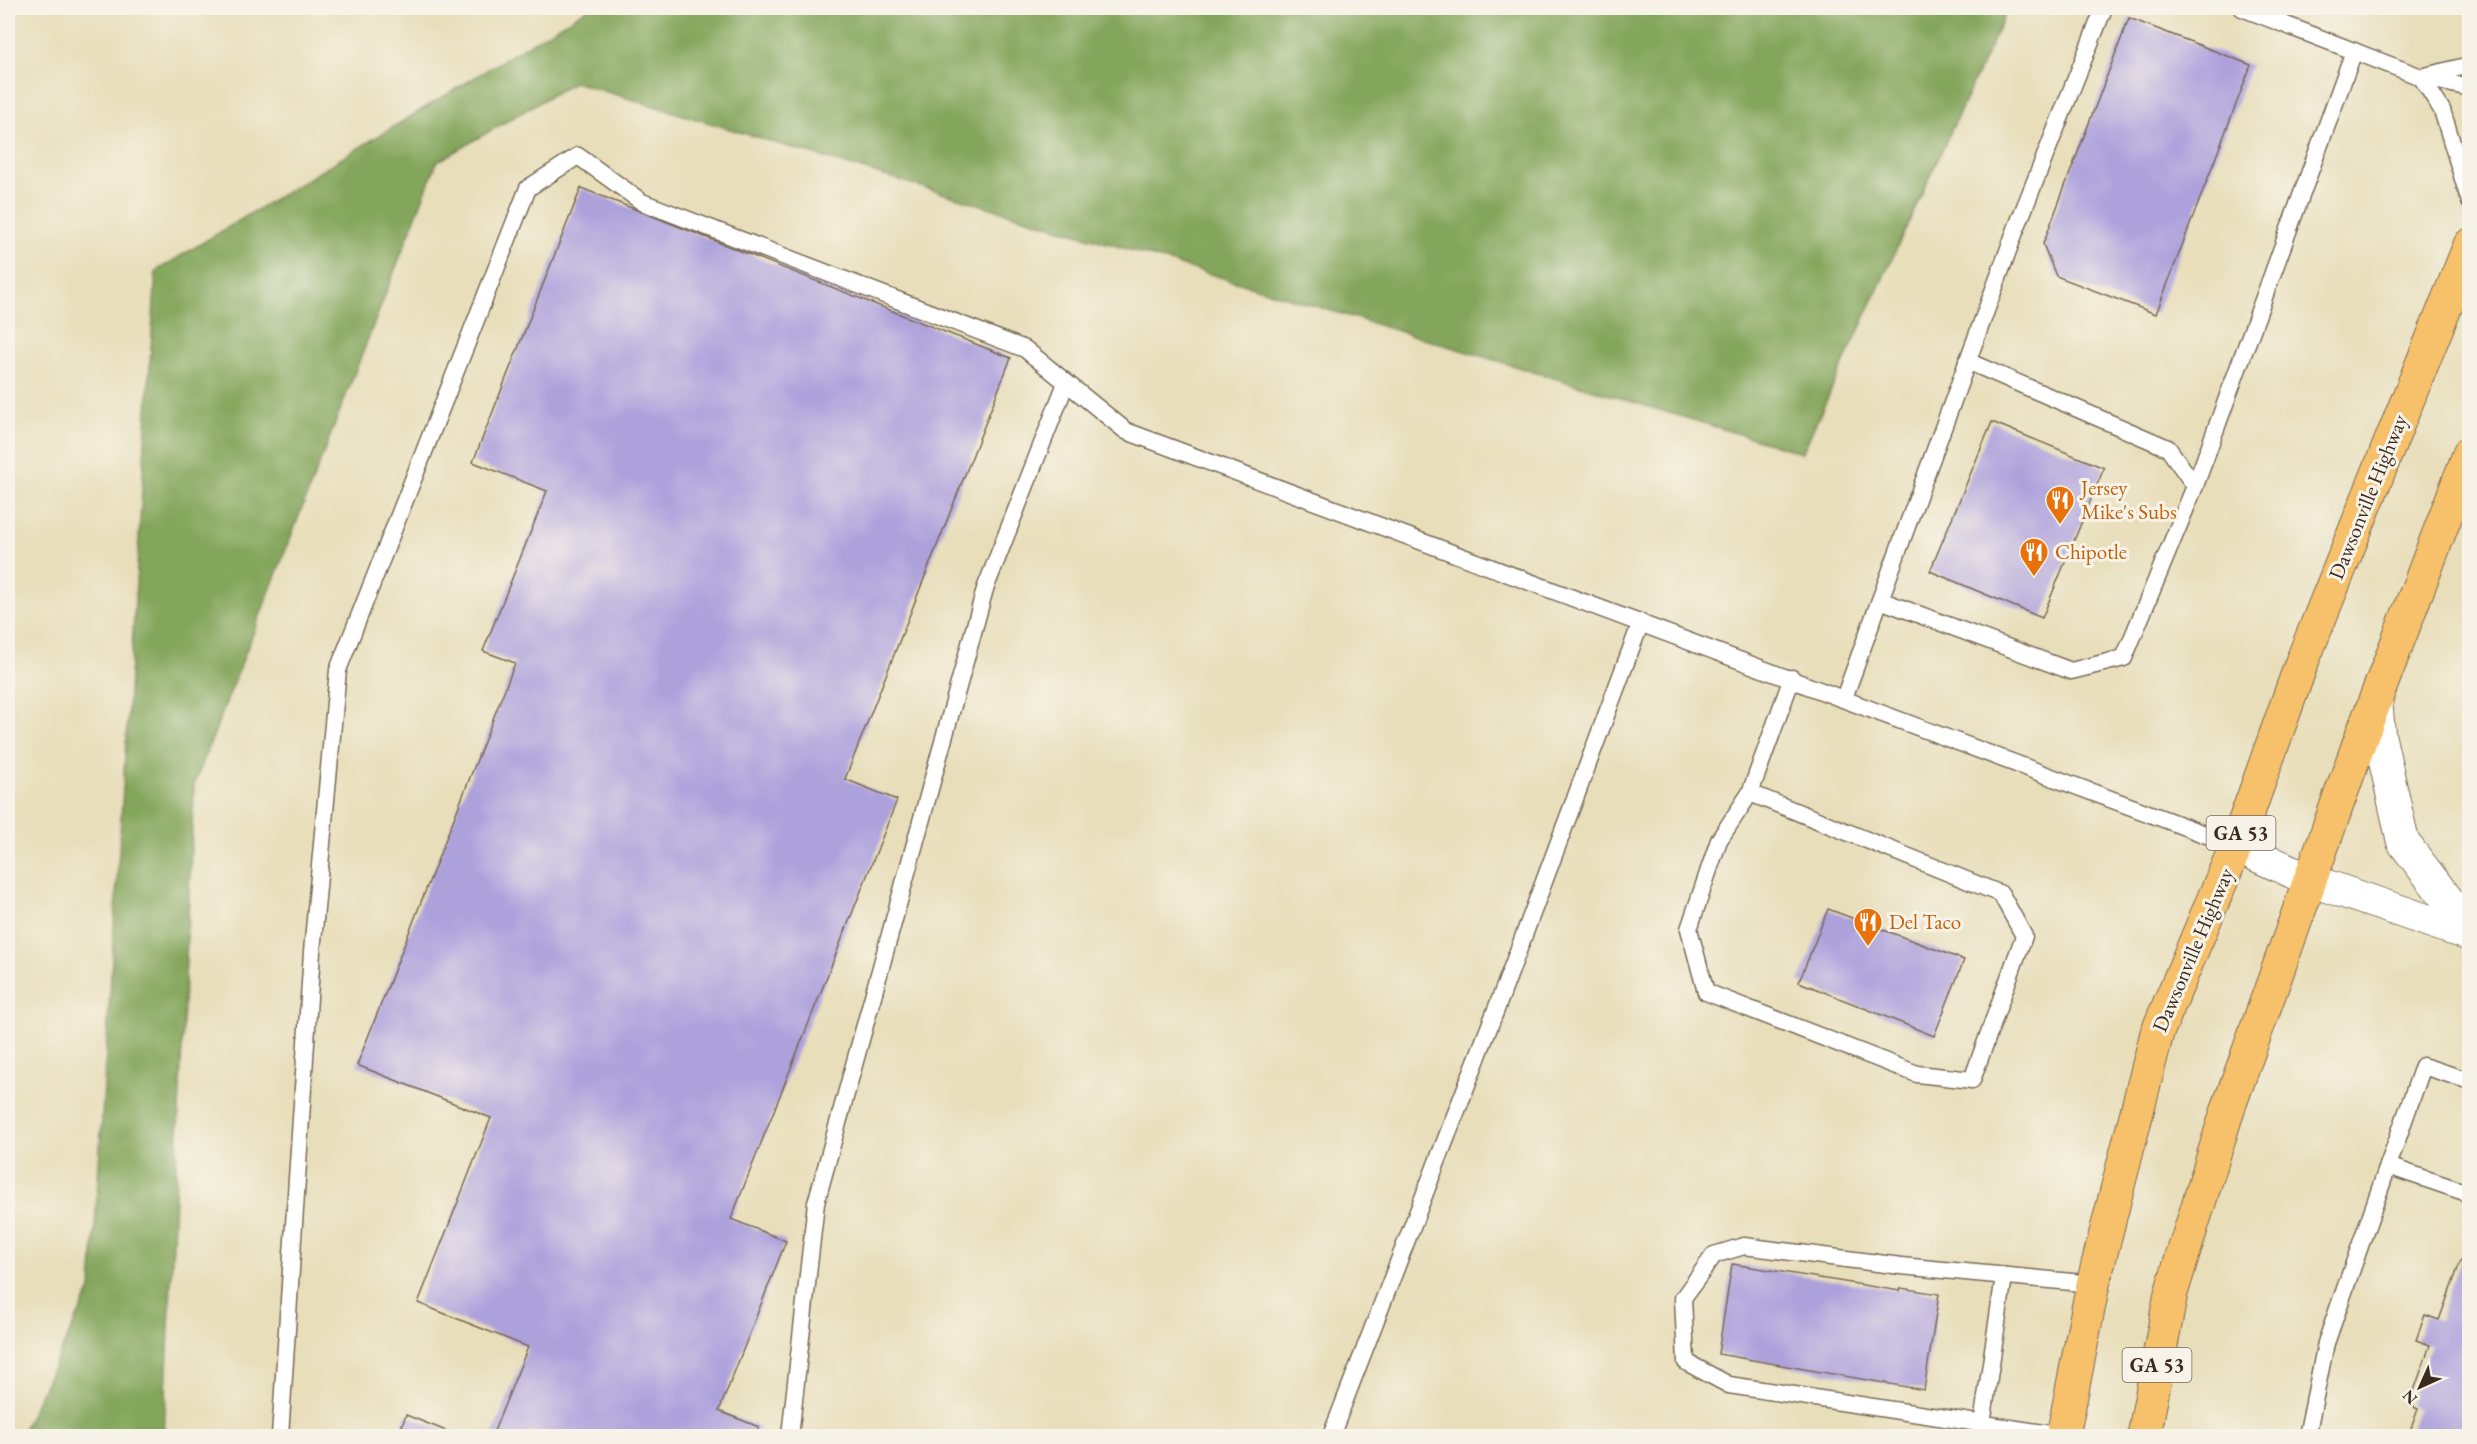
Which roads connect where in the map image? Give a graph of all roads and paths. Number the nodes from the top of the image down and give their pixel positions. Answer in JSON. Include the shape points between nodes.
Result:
{"nodes":[{"id":1,"x":2104,"y":8,"type":"edge"},
{"id":2,"x":2242,"y":8,"type":"edge"},
{"id":3,"x":2354,"y":51,"type":"junction"},
{"id":4,"x":2469,"y":65,"type":"edge"},
{"id":5,"x":2421,"y":77,"type":"junction"},
{"id":6,"x":2469,"y":88,"type":"edge"},
{"id":7,"x":2469,"y":202,"type":"edge"},
{"id":8,"x":2469,"y":245,"type":"edge"},
{"id":9,"x":1967,"y":361,"type":"junction"},
{"id":10,"x":1066,"y":383,"type":"junction"},
{"id":11,"x":2469,"y":452,"type":"edge"},
{"id":12,"x":2195,"y":486,"type":"junction"},
{"id":13,"x":1880,"y":600,"type":"junction"},
{"id":14,"x":1641,"y":622,"type":"junction"},
{"id":15,"x":1792,"y":678,"type":"junction"},
{"id":16,"x":1844,"y":698,"type":"junction"},
{"id":17,"x":2376,"y":698,"type":"junction"},
{"id":18,"x":1750,"y":793,"type":"junction"},
{"id":19,"x":2236,"y":846,"type":"junction"},
{"id":20,"x":2312,"y":881,"type":"junction"},
{"id":21,"x":2469,"y":929,"type":"edge"},
{"id":22,"x":2469,"y":935,"type":"edge"},
{"id":23,"x":2469,"y":1081,"type":"edge"},
{"id":24,"x":2388,"y":1166,"type":"junction"},
{"id":25,"x":2469,"y":1194,"type":"edge"},
{"id":26,"x":2004,"y":1276,"type":"junction"},
{"id":27,"x":2093,"y":1284,"type":"junction"},
{"id":28,"x":1982,"y":1424,"type":"junction"},
{"id":29,"x":280,"y":1437,"type":"edge"},
{"id":30,"x":790,"y":1437,"type":"edge"},
{"id":31,"x":1331,"y":1437,"type":"edge"},
{"id":32,"x":2063,"y":1437,"type":"edge"},
{"id":33,"x":2144,"y":1437,"type":"edge"},
{"id":34,"x":2307,"y":1437,"type":"edge"}],
"edges":[{"from":1,"to":9,"type":"lane"},
{"from":2,"to":3,"type":"lane"},
{"from":3,"to":5,"type":"lane"},
{"from":3,"to":12,"type":"lane"},
{"from":4,"to":5,"type":"lane"},
{"from":5,"to":6,"type":"lane"},
{"from":5,"to":7,"type":"lane","via":[[2442,110]]},
{"from":8,"to":19,"type":"main road","name":"Dawsonville Highway","number":"GA 53","via":[[2302,662]]},
{"from":9,"to":12,"type":"lane","via":[[2169,448]]},
{"from":9,"to":13,"type":"lane"},
{"from":10,"to":14,"type":"lane","via":[[1126,431]]},
{"from":10,"to":29,"type":"lane","via":[[1025,349],[642,202],[578,156],[528,188],[338,670],[312,952]]},
{"from":10,"to":30,"type":"lane","via":[[985,589],[816,1203]]},
{"from":11,"to":17,"type":"main road","number":"GA 53"},
{"from":12,"to":13,"type":"lane","via":[[2124,658],[2071,671]]},
{"from":13,"to":16,"type":"lane"},
{"from":14,"to":15,"type":"lane"},
{"from":14,"to":31,"type":"lane"},
{"from":15,"to":16,"type":"lane"},
{"from":15,"to":18,"type":"lane"},
{"from":16,"to":19,"type":"lane"},
{"from":17,"to":20,"type":"main road","number":"GA 53"},
{"from":17,"to":21,"type":"street","via":[[2379,734],[2403,842]]},
{"from":18,"to":18,"type":"lane","via":[[2001,894],[2024,936],[1972,1080],[1917,1074],[1706,992],[1689,929],[1719,840]]},
{"from":19,"to":20,"type":"street"},
{"from":19,"to":27,"type":"main road","name":"Dawsonville Highway","number":"GA 53","via":[[2157,1033]]},
{"from":20,"to":22,"type":"street"},
{"from":20,"to":33,"type":"main road","number":"GA 53","via":[[2228,1109],[2171,1293]]},
{"from":23,"to":24,"type":"lane","via":[[2423,1066]]},
{"from":24,"to":25,"type":"lane"},
{"from":24,"to":34,"type":"lane","via":[[2326,1343]]},
{"from":26,"to":27,"type":"lane"},
{"from":26,"to":28,"type":"lane"},
{"from":26,"to":28,"type":"lane","via":[[1744,1246],[1714,1256],[1683,1298],[1686,1362],[1729,1385]]},
{"from":27,"to":32,"type":"main road","name":"Dawsonville Highway","number":"GA 53"},
{"from":28,"to":32,"type":"lane"}]}
